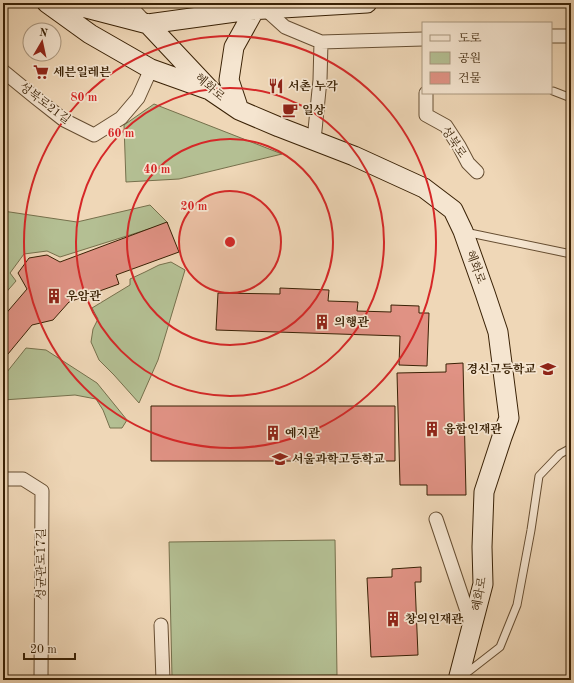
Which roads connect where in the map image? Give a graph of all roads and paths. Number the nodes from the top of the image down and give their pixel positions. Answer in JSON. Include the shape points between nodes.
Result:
{"nodes":[{"id":1,"x":47,"y":3,"type":"edge"},
{"id":2,"x":68,"y":3,"type":"edge"},
{"id":3,"x":130,"y":3,"type":"edge"},
{"id":4,"x":367,"y":3,"type":"edge"},
{"id":5,"x":260,"y":9,"type":"junction"},
{"id":6,"x":148,"y":24,"type":"junction"},
{"id":7,"x":552,"y":36,"type":"edge"},
{"id":8,"x":571,"y":36,"type":"edge"},
{"id":9,"x":422,"y":39,"type":"edge"},
{"id":10,"x":321,"y":42,"type":"junction"},
{"id":11,"x":151,"y":69,"type":"junction"},
{"id":12,"x":3,"y":70,"type":"edge"},
{"id":13,"x":211,"y":91,"type":"junction"},
{"id":14,"x":553,"y":91,"type":"dead end"},
{"id":15,"x":426,"y":94,"type":"edge"},
{"id":16,"x":571,"y":98,"type":"edge"},
{"id":17,"x":239,"y":110,"type":"junction"},
{"id":18,"x":314,"y":140,"type":"junction"},
{"id":19,"x":477,"y":172,"type":"dead end"},
{"id":20,"x":463,"y":231,"type":"junction"},
{"id":21,"x":571,"y":254,"type":"edge"},
{"id":22,"x":571,"y":448,"type":"edge"},
{"id":23,"x":3,"y":479,"type":"edge"},
{"id":24,"x":436,"y":519,"type":"dead end"},
{"id":25,"x":161,"y":625,"type":"dead end"},
{"id":26,"x":472,"y":626,"type":"junction"},
{"id":27,"x":459,"y":679,"type":"edge"},
{"id":28,"x":41,"y":680,"type":"edge"},
{"id":29,"x":163,"y":680,"type":"edge"}],
"edges":[{"from":1,"to":11,"type":"street","via":[[90,34]]},
{"from":2,"to":6,"type":"street"},
{"from":3,"to":6,"type":"street","via":[[131,8]]},
{"from":4,"to":5,"type":"street"},
{"from":5,"to":6,"type":"street"},
{"from":5,"to":10,"type":"street","via":[[285,27]]},
{"from":5,"to":17,"type":"street","via":[[234,47],[229,80]]},
{"from":6,"to":13,"type":"street","name":"혜화로"},
{"from":7,"to":8,"type":"street"},
{"from":9,"to":10,"type":"street"},
{"from":10,"to":18,"type":"street"},
{"from":11,"to":12,"type":"street","name":"성북로21길","via":[[138,98],[121,118],[94,135],[64,120]]},
{"from":11,"to":13,"type":"street"},
{"from":13,"to":17,"type":"street","name":"혜화로"},
{"from":14,"to":16,"type":"lane"},
{"from":15,"to":19,"type":"street","name":"성북로","via":[[426,115],[446,126],[468,163]]},
{"from":17,"to":18,"type":"street","name":"혜화로"},
{"from":18,"to":20,"type":"street","name":"혜화로","via":[[424,188],[453,210]]},
{"from":20,"to":21,"type":"lane"},
{"from":20,"to":26,"type":"street","name":"혜화로","via":[[498,332],[509,418],[484,492],[483,584]]},
{"from":22,"to":27,"type":"lane","via":[[560,454],[539,476],[517,605],[500,647]]},
{"from":23,"to":28,"type":"street","name":"성균관로17길","via":[[23,479],[42,491]]},
{"from":24,"to":26,"type":"street"},
{"from":25,"to":29,"type":"street"},
{"from":26,"to":27,"type":"street","name":"혜화로"}]}
